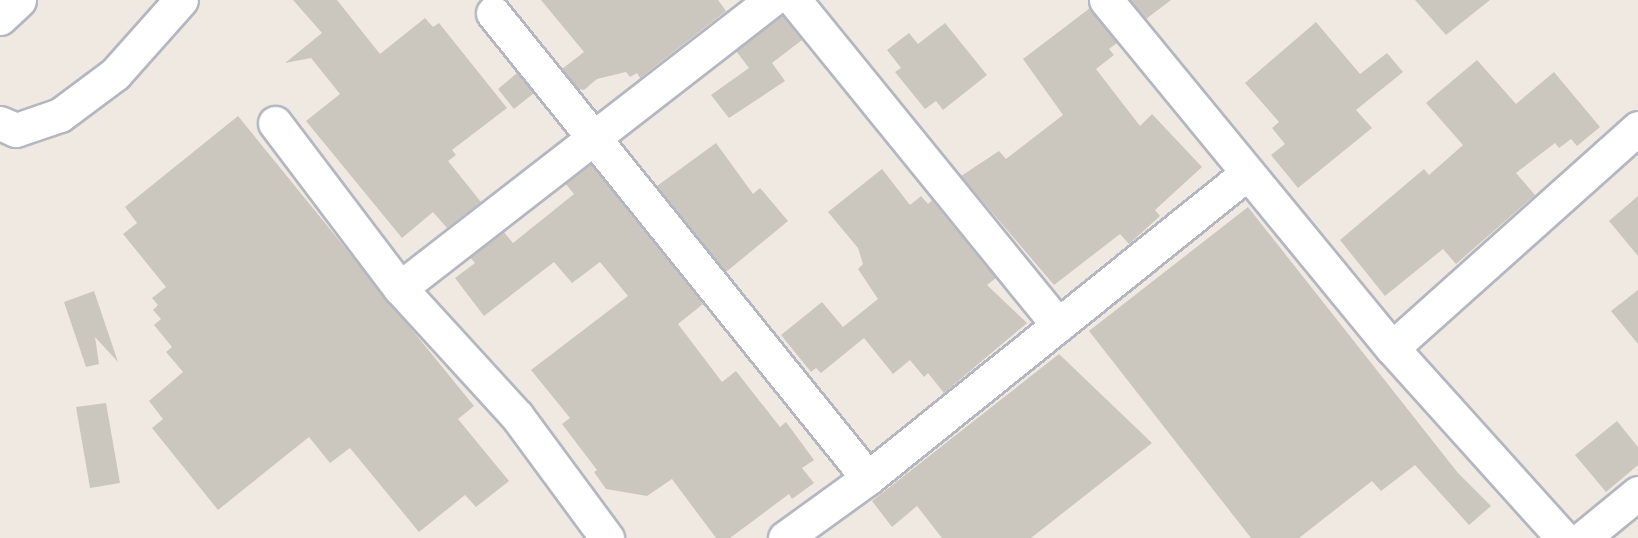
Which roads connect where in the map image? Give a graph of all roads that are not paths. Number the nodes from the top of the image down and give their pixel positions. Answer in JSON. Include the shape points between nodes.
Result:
{"nodes":[{"id":1,"x":19,"y":0,"type":"edge"},
{"id":2,"x":181,"y":0,"type":"edge"},
{"id":3,"x":771,"y":0,"type":"edge"},
{"id":4,"x":794,"y":0,"type":"edge"},
{"id":5,"x":1106,"y":0,"type":"edge"},
{"id":6,"x":493,"y":13,"type":"dead end"},
{"id":7,"x":0,"y":18,"type":"edge"},
{"id":8,"x":0,"y":123,"type":"edge"},
{"id":9,"x":275,"y":123,"type":"dead end"},
{"id":10,"x":1638,"y":128,"type":"edge"},
{"id":11,"x":593,"y":138,"type":"junction"},
{"id":12,"x":1246,"y":174,"type":"junction"},
{"id":13,"x":400,"y":288,"type":"junction"},
{"id":14,"x":1059,"y":325,"type":"junction"},
{"id":15,"x":1392,"y":348,"type":"junction"},
{"id":16,"x":868,"y":478,"type":"junction"},
{"id":17,"x":1638,"y":493,"type":"edge"},
{"id":18,"x":607,"y":538,"type":"edge"},
{"id":19,"x":785,"y":538,"type":"edge"},
{"id":20,"x":1563,"y":538,"type":"edge"},
{"id":21,"x":1583,"y":538,"type":"edge"}],
"edges":[{"from":1,"to":7,"type":"street"},
{"from":2,"to":8,"type":"street","via":[[115,74],[60,115],[16,130]]},
{"from":3,"to":11,"type":"street"},
{"from":4,"to":14,"type":"street"},
{"from":5,"to":12,"type":"street"},
{"from":6,"to":11,"type":"street"},
{"from":9,"to":13,"type":"street"},
{"from":10,"to":15,"type":"street"},
{"from":11,"to":13,"type":"street"},
{"from":11,"to":16,"type":"street"},
{"from":12,"to":14,"type":"street"},
{"from":12,"to":15,"type":"street"},
{"from":13,"to":18,"type":"street","via":[[517,416]]},
{"from":14,"to":16,"type":"street"},
{"from":15,"to":20,"type":"street"},
{"from":16,"to":19,"type":"street"},
{"from":17,"to":21,"type":"street"}]}
